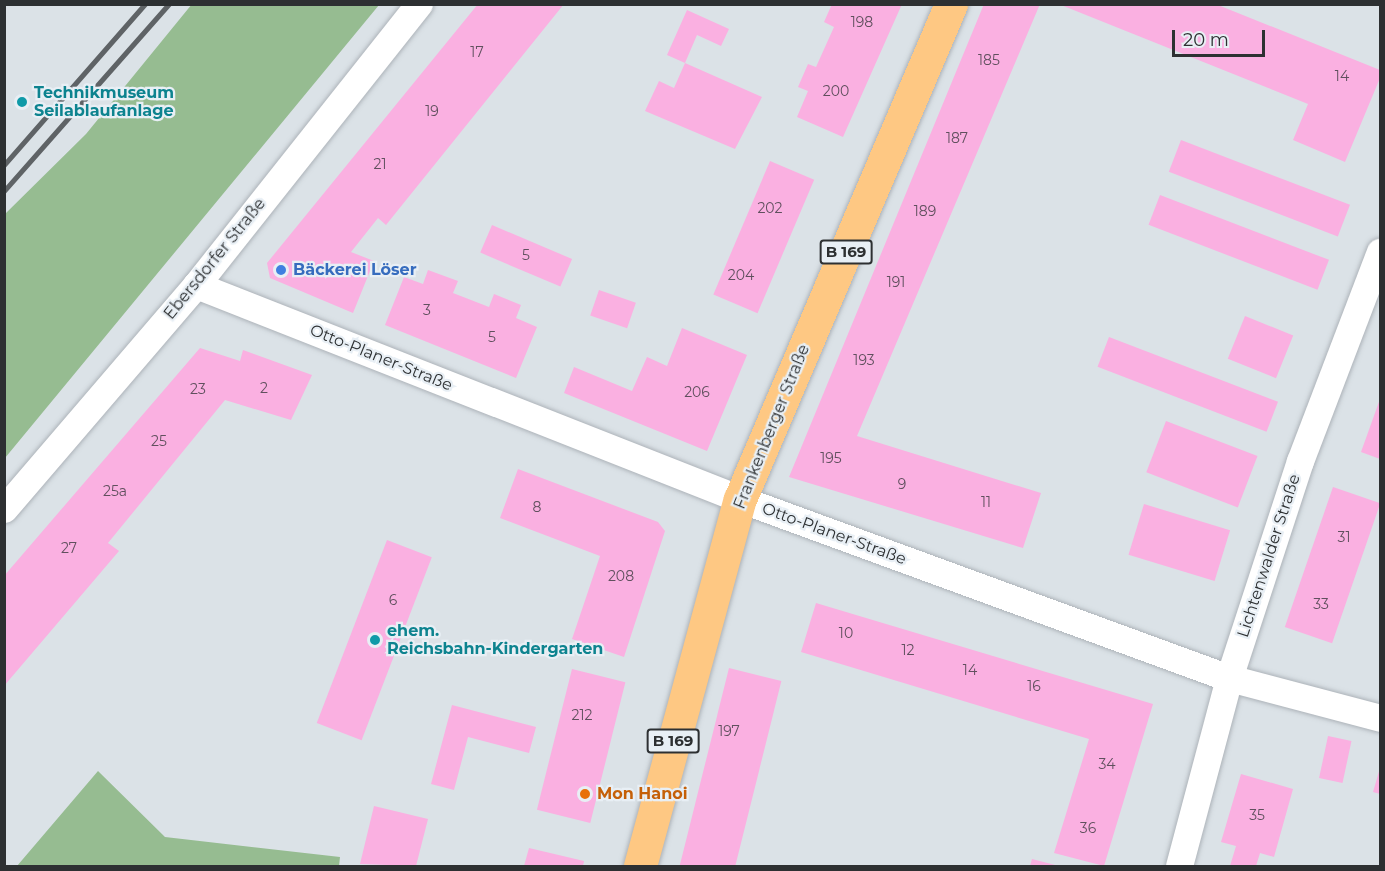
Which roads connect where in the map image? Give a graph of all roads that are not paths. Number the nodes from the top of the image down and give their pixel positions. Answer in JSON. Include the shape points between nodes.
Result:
{"nodes":[{"id":1,"x":419,"y":4,"type":"edge"},
{"id":2,"x":951,"y":4,"type":"edge"},
{"id":3,"x":1380,"y":252,"type":"edge"},
{"id":4,"x":196,"y":285,"type":"junction"},
{"id":5,"x":740,"y":499,"type":"junction"},
{"id":6,"x":4,"y":509,"type":"edge"},
{"id":7,"x":1228,"y":678,"type":"junction"},
{"id":8,"x":1380,"y":718,"type":"edge"},
{"id":9,"x":640,"y":867,"type":"edge"},
{"id":10,"x":1179,"y":867,"type":"edge"}],
"edges":[{"from":1,"to":4,"type":"street","name":"Ebersdorfer Straße"},
{"from":2,"to":5,"type":"main road","name":"Frankenberger Straße","number":"B 169"},
{"from":3,"to":7,"type":"street","name":"Lichtenwalder Straße","via":[[1300,462]]},
{"from":4,"to":5,"type":"street","name":"Otto-Planer-Straße"},
{"from":4,"to":6,"type":"street","name":"Ebersdorfer Straße"},
{"from":5,"to":7,"type":"street","name":"Otto-Planer-Straße"},
{"from":5,"to":9,"type":"main road","name":"Frankenberger Straße","number":"B 169"},
{"from":7,"to":8,"type":"street","name":"Otto-Planer-Straße"},
{"from":7,"to":10,"type":"street","name":"Lichtenwalder Straße"}]}
